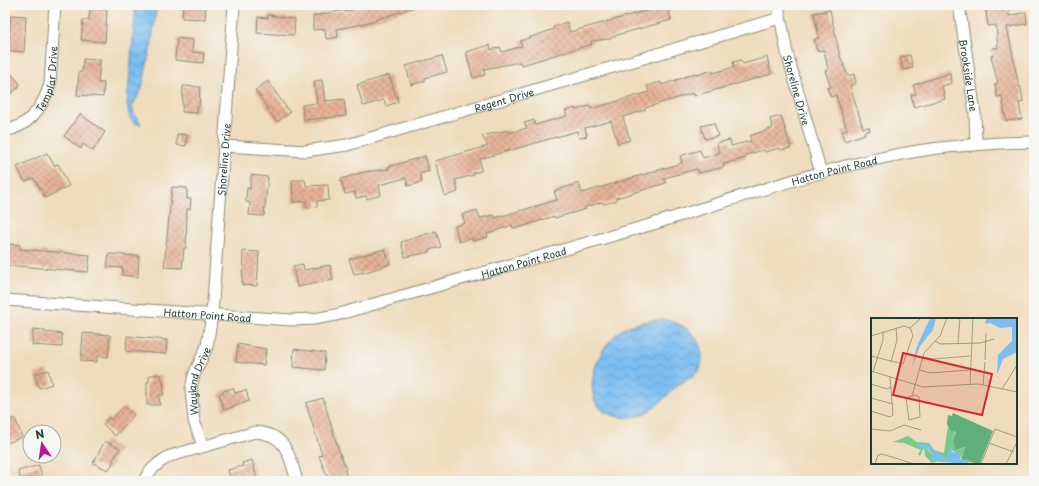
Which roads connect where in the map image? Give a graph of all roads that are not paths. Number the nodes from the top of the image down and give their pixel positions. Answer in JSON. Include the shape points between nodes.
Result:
{"nodes":[{"id":1,"x":56,"y":5,"type":"edge"},
{"id":2,"x":234,"y":5,"type":"edge"},
{"id":3,"x":778,"y":5,"type":"edge"},
{"id":4,"x":959,"y":5,"type":"edge"},
{"id":5,"x":780,"y":18,"type":"junction"},
{"id":6,"x":5,"y":131,"type":"edge"},
{"id":7,"x":1034,"y":142,"type":"edge"},
{"id":8,"x":976,"y":145,"type":"junction"},
{"id":9,"x":224,"y":146,"type":"junction"},
{"id":10,"x":821,"y":173,"type":"junction"},
{"id":11,"x":5,"y":300,"type":"edge"},
{"id":12,"x":212,"y":315,"type":"junction"},
{"id":13,"x":203,"y":446,"type":"junction"},
{"id":14,"x":144,"y":481,"type":"edge"},
{"id":15,"x":297,"y":481,"type":"edge"}],
"edges":[{"from":1,"to":6,"type":"street","name":"Templar Drive","via":[[50,84],[46,96],[41,108],[31,119],[23,125]]},
{"from":2,"to":9,"type":"street","name":"Shoreline Drive"},
{"from":3,"to":5,"type":"street","name":"Shoreline Drive"},
{"from":4,"to":8,"type":"street","name":"Brookside Lane","via":[[975,113]]},
{"from":5,"to":9,"type":"street","name":"Regent Drive","via":[[347,145],[305,151]]},
{"from":5,"to":10,"type":"street","name":"Shoreline Drive","via":[[787,53]]},
{"from":7,"to":8,"type":"street","name":"Hatton Point Road"},
{"from":8,"to":10,"type":"street","name":"Hatton Point Road","via":[[920,151]]},
{"from":9,"to":12,"type":"street","name":"Shoreline Drive"},
{"from":10,"to":12,"type":"street","name":"Hatton Point Road","via":[[556,253],[336,315],[291,320]]},
{"from":11,"to":12,"type":"street","name":"Hatton Point Road"},
{"from":12,"to":13,"type":"street","name":"Wayland Drive","via":[[207,346],[194,375],[191,389],[194,421]]},
{"from":13,"to":14,"type":"street","via":[[159,462],[148,472]]},
{"from":13,"to":15,"type":"street","via":[[255,432],[264,433],[283,443],[288,450]]}]}
